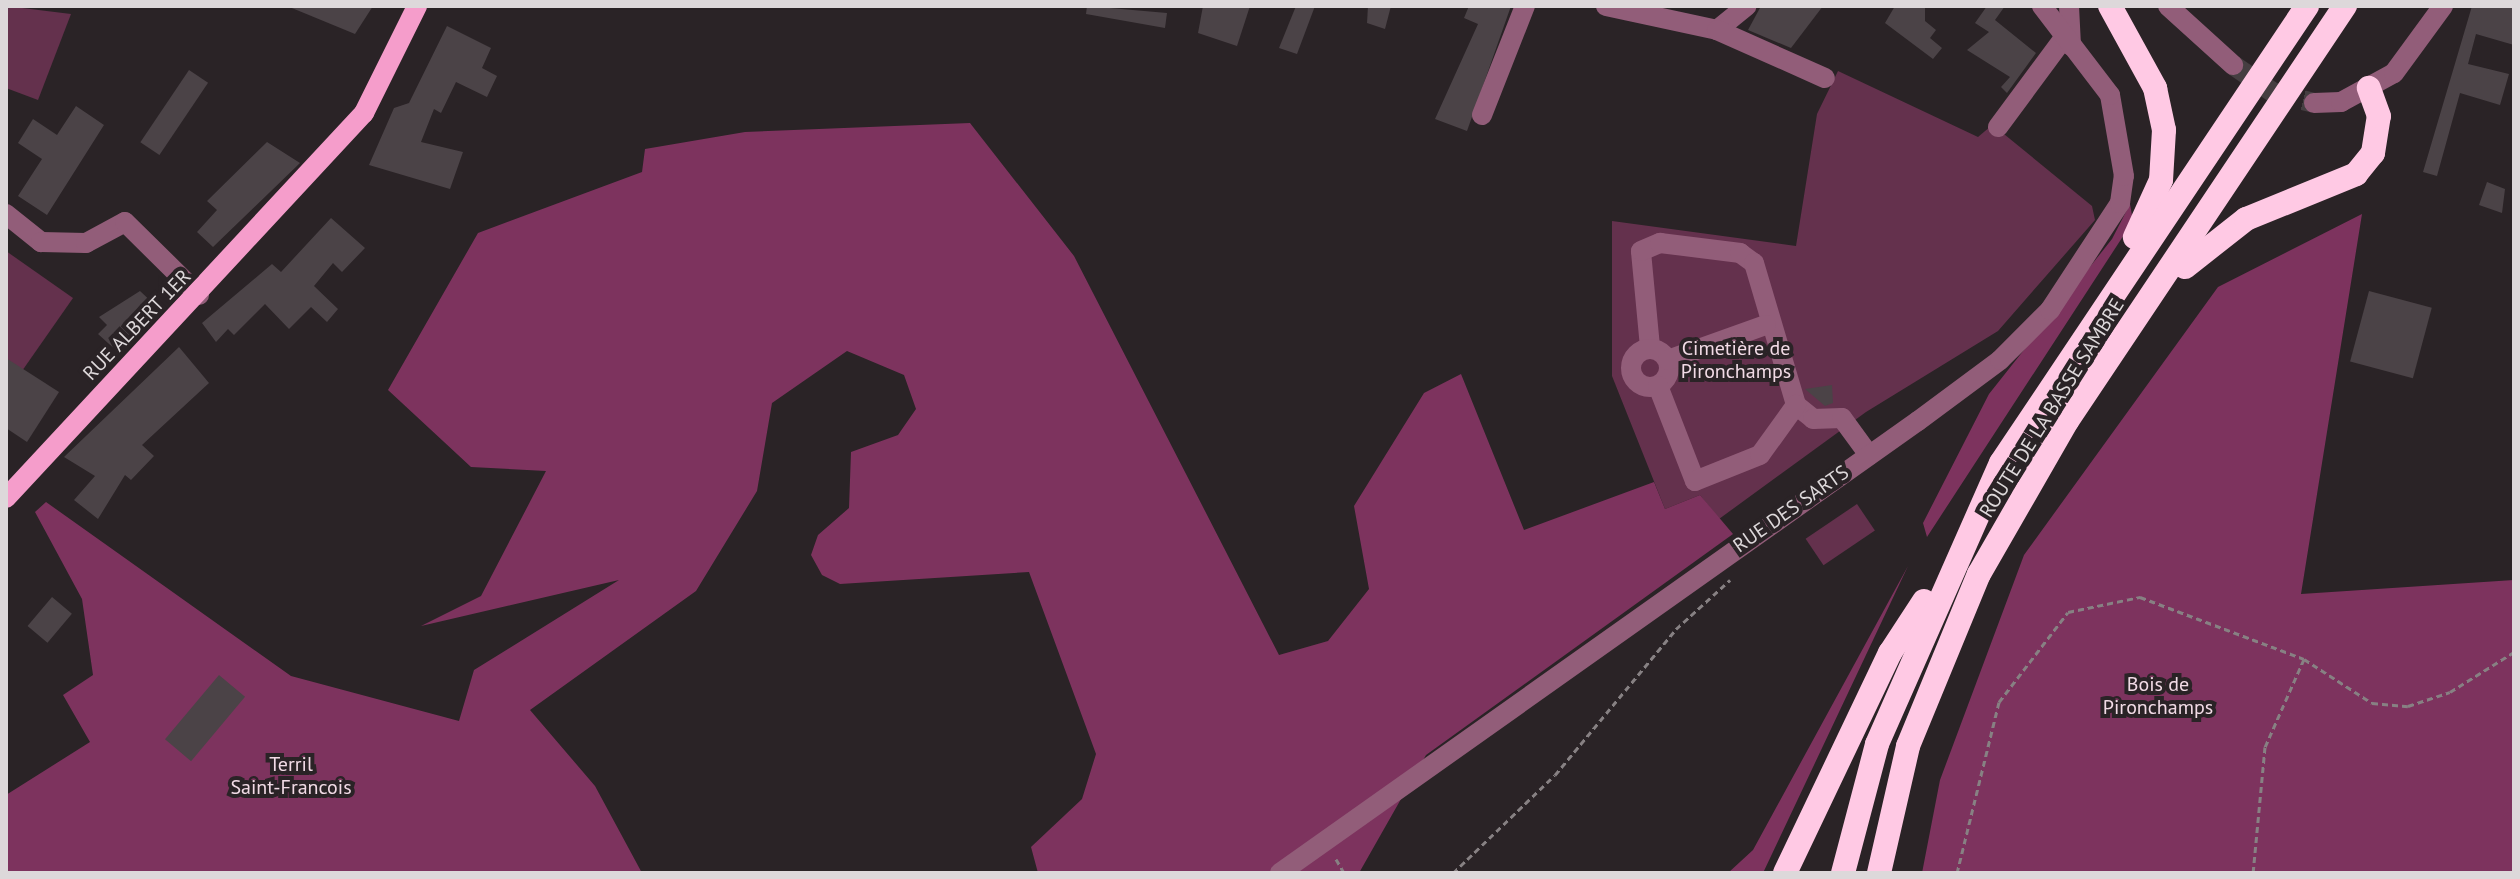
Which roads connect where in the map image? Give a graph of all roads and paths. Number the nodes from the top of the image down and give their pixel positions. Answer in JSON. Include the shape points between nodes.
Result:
{"nodes":[{"id":1,"x":417,"y":6,"type":"edge"},
{"id":2,"x":1525,"y":6,"type":"edge"},
{"id":3,"x":1606,"y":6,"type":"edge"},
{"id":4,"x":1747,"y":6,"type":"edge"},
{"id":5,"x":2042,"y":6,"type":"edge"},
{"id":6,"x":2069,"y":6,"type":"edge"},
{"id":7,"x":2110,"y":6,"type":"edge"},
{"id":8,"x":2168,"y":6,"type":"edge"},
{"id":9,"x":2307,"y":6,"type":"edge"},
{"id":10,"x":2345,"y":6,"type":"edge"},
{"id":11,"x":2443,"y":6,"type":"edge"},
{"id":12,"x":1717,"y":30,"type":"junction"},
{"id":13,"x":2067,"y":43,"type":"junction"},
{"id":14,"x":2233,"y":65,"type":"tunnel mouth"},
{"id":15,"x":1825,"y":78,"type":"dead end"},
{"id":16,"x":2369,"y":88,"type":"junction"},
{"id":17,"x":2314,"y":103,"type":"tunnel mouth"},
{"id":18,"x":1482,"y":115,"type":"dead end"},
{"id":19,"x":1998,"y":127,"type":"dead end"},
{"id":20,"x":6,"y":214,"type":"edge"},
{"id":21,"x":199,"y":295,"type":"junction"},
{"id":22,"x":1766,"y":325,"type":"junction"},
{"id":23,"x":1650,"y":347,"type":"junction"},
{"id":24,"x":1668,"y":360,"type":"junction"},
{"id":25,"x":1658,"y":386,"type":"junction"},
{"id":26,"x":1796,"y":405,"type":"junction"},
{"id":27,"x":2067,"y":421,"type":"junction"},
{"id":28,"x":1869,"y":455,"type":"junction"},
{"id":29,"x":2001,"y":463,"type":"junction"},
{"id":30,"x":6,"y":498,"type":"edge"},
{"id":31,"x":1958,"y":548,"type":"junction"},
{"id":32,"x":1743,"y":571,"type":"dead end"},
{"id":33,"x":2514,"y":652,"type":"edge"},
{"id":34,"x":2304,"y":659,"type":"junction"},
{"id":35,"x":1280,"y":873,"type":"edge"},
{"id":36,"x":1453,"y":873,"type":"edge"},
{"id":37,"x":1785,"y":873,"type":"edge"},
{"id":38,"x":1843,"y":873,"type":"edge"},
{"id":39,"x":1879,"y":873,"type":"edge"},
{"id":40,"x":1957,"y":873,"type":"edge"},
{"id":41,"x":2253,"y":873,"type":"edge"}],
"edges":[{"from":1,"to":21,"type":"main road","name":"RUE ALBERT 1ER","via":[[364,113]]},
{"from":2,"to":18,"type":"street"},
{"from":3,"to":12,"type":"street"},
{"from":4,"to":12,"type":"street"},
{"from":5,"to":13,"type":"street","name":"RUE DES SARTS"},
{"from":6,"to":13,"type":"street"},
{"from":7,"to":29,"type":"highway","via":[[2155,88],[2164,130],[2161,180],[2148,219],[2018,414]]},
{"from":8,"to":14,"type":"street"},
{"from":9,"to":29,"type":"highway","name":"ROUTE DE LA BASSE SAMBRE"},
{"from":10,"to":27,"type":"highway","name":"ROUTE DE LA BASSE SAMBRE"},
{"from":11,"to":16,"type":"street","via":[[2415,50]]},
{"from":12,"to":15,"type":"street"},
{"from":13,"to":19,"type":"street"},
{"from":13,"to":28,"type":"street","name":"RUE DES SARTS","via":[[2117,113],[2120,203],[2066,288],[2019,342]]},
{"from":16,"to":17,"type":"street"},
{"from":16,"to":27,"type":"highway","via":[[2379,116],[2373,153],[2356,174],[2246,219],[2195,253],[2105,382]]},
{"from":20,"to":21,"type":"street","via":[[41,242],[86,243],[125,222]]},
{"from":21,"to":30,"type":"main road","name":"RUE ALBERT 1ER"},
{"from":22,"to":23,"type":"street","via":[[1754,263],[1740,253],[1660,243],[1641,251]]},
{"from":22,"to":24,"type":"street"},
{"from":22,"to":26,"type":"street"},
{"from":23,"to":24,"type":"street"},
{"from":23,"to":25,"type":"street","via":[[1636,354],[1631,373],[1639,384]]},
{"from":24,"to":25,"type":"street","via":[[1669,373]]},
{"from":25,"to":26,"type":"street","via":[[1695,481],[1760,455]]},
{"from":26,"to":28,"type":"street","via":[[1813,419],[1842,418]]},
{"from":27,"to":39,"type":"highway","name":"ROUTE DE LA BASSE SAMBRE","via":[[1979,574],[1908,746]]},
{"from":28,"to":35,"type":"street","name":"RUE DES SARTS"},
{"from":29,"to":31,"type":"highway","name":"ROUTE DE LA BASSE SAMBRE"},
{"from":31,"to":37,"type":"highway","via":[[1890,653]]},
{"from":31,"to":38,"type":"highway","name":"ROUTE DE LA BASSE SAMBRE","via":[[1877,744]]},
{"from":32,"to":36,"type":"path","via":[[1676,629],[1555,775]]},
{"from":33,"to":34,"type":"path","via":[[2450,692],[2408,706],[2372,703]]},
{"from":34,"to":40,"type":"path","via":[[2140,597],[2068,612],[1999,702]]},
{"from":34,"to":41,"type":"path","via":[[2265,747]]}]}
